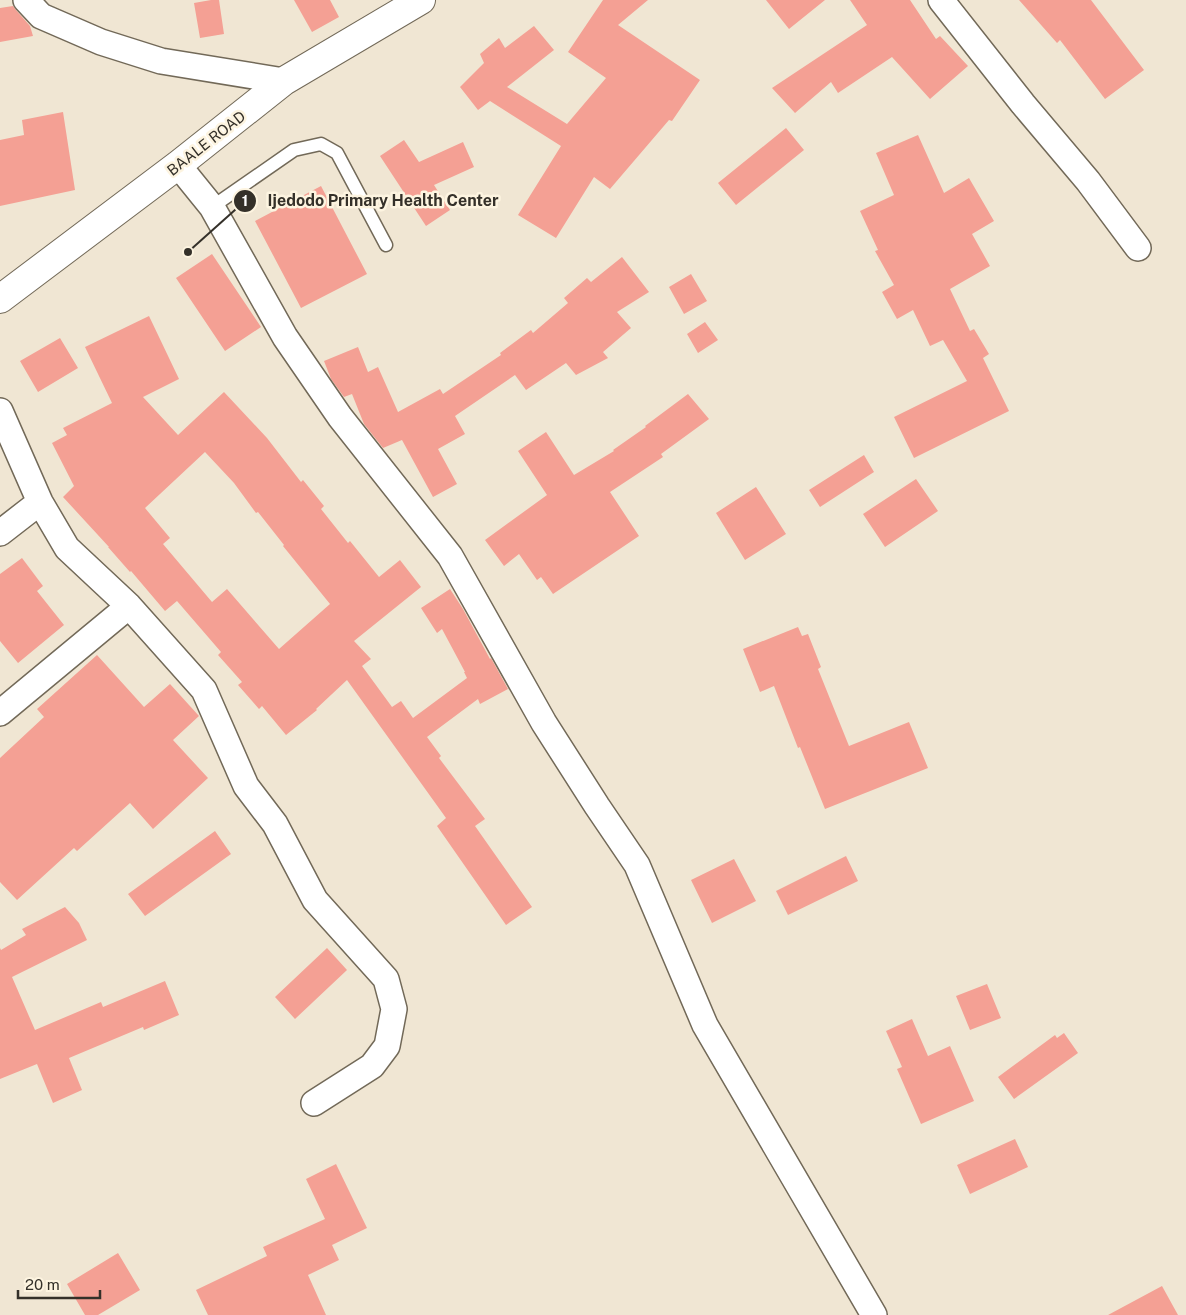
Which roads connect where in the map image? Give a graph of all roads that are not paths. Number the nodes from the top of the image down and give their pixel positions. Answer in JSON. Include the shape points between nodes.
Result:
{"nodes":[{"id":1,"x":26,"y":0,"type":"edge"},
{"id":2,"x":421,"y":0,"type":"edge"},
{"id":3,"x":941,"y":0,"type":"edge"},
{"id":4,"x":284,"y":81,"type":"junction"},
{"id":5,"x":178,"y":165,"type":"junction"},
{"id":6,"x":212,"y":207,"type":"junction"},
{"id":7,"x":386,"y":245,"type":"dead end"},
{"id":8,"x":1138,"y":248,"type":"dead end"},
{"id":9,"x":0,"y":299,"type":"edge"},
{"id":10,"x":0,"y":410,"type":"edge"},
{"id":11,"x":40,"y":502,"type":"junction"},
{"id":12,"x":0,"y":532,"type":"edge"},
{"id":13,"x":129,"y":606,"type":"junction"},
{"id":14,"x":0,"y":713,"type":"edge"},
{"id":15,"x":314,"y":1103,"type":"dead end"},
{"id":16,"x":874,"y":1315,"type":"edge"}],
"edges":[{"from":1,"to":4,"type":"street","via":[[36,12],[47,18],[101,42],[161,61]]},
{"from":2,"to":4,"type":"street","name":"BAALE ROAD"},
{"from":3,"to":8,"type":"street","via":[[1088,181]]},
{"from":4,"to":5,"type":"street","name":"BAALE ROAD"},
{"from":5,"to":6,"type":"street"},
{"from":5,"to":9,"type":"street","name":"BAALE ROAD"},
{"from":6,"to":7,"type":"lane","via":[[294,150],[321,144],[337,153]]},
{"from":6,"to":16,"type":"street","via":[[285,337],[340,417],[450,556],[544,722],[637,865],[704,1025]]},
{"from":10,"to":11,"type":"street"},
{"from":11,"to":12,"type":"street"},
{"from":11,"to":13,"type":"street","via":[[67,548]]},
{"from":13,"to":14,"type":"street"},
{"from":13,"to":15,"type":"street","via":[[204,690],[246,786],[275,824],[315,900],[386,979],[394,1009],[387,1046],[372,1066]]}]}
